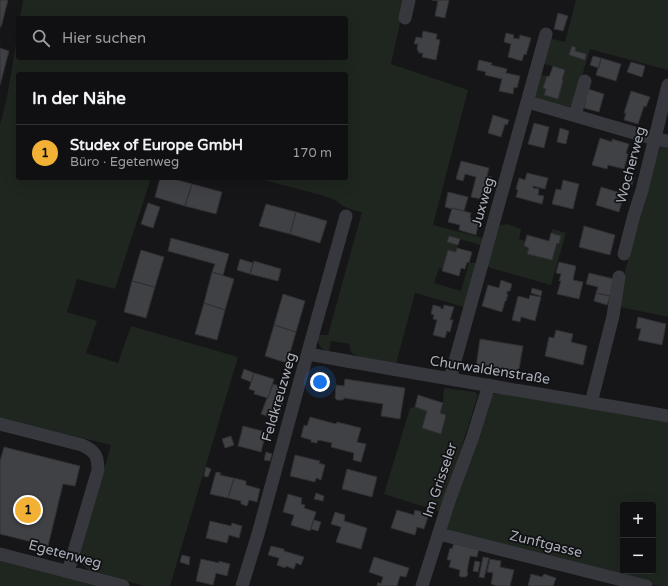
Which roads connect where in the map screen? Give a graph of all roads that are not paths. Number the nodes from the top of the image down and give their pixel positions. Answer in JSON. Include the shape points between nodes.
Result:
{"nodes":[{"id":1,"x":409,"y":0,"type":"edge"},
{"id":2,"x":405,"y":18,"type":"dead end"},
{"id":3,"x":546,"y":34,"type":"dead end"},
{"id":4,"x":585,"y":81,"type":"dead end"},
{"id":5,"x":668,"y":85,"type":"edge"},
{"id":6,"x":528,"y":102,"type":"junction"},
{"id":7,"x":575,"y":115,"type":"junction"},
{"id":8,"x":662,"y":140,"type":"edge"},
{"id":9,"x":346,"y":216,"type":"dead end"},
{"id":10,"x":624,"y":254,"type":"dead end"},
{"id":11,"x":619,"y":277,"type":"dead end"},
{"id":12,"x":308,"y":354,"type":"junction"},
{"id":13,"x":450,"y":379,"type":"junction"},
{"id":14,"x":489,"y":385,"type":"junction"},
{"id":15,"x":591,"y":403,"type":"junction"},
{"id":16,"x":668,"y":416,"type":"edge"},
{"id":17,"x":0,"y":424,"type":"edge"},
{"id":18,"x":439,"y":534,"type":"junction"},
{"id":19,"x":0,"y":554,"type":"edge"},
{"id":20,"x":68,"y":572,"type":"junction"},
{"id":21,"x":123,"y":586,"type":"edge"},
{"id":22,"x":242,"y":586,"type":"edge"},
{"id":23,"x":422,"y":586,"type":"edge"},
{"id":24,"x":646,"y":586,"type":"edge"}],
"edges":[{"from":1,"to":2,"type":"street"},
{"from":3,"to":6,"type":"street","name":"Juxweg"},
{"from":4,"to":7,"type":"street"},
{"from":5,"to":8,"type":"street","name":"Wocherweg"},
{"from":6,"to":7,"type":"street"},
{"from":6,"to":13,"type":"street","name":"Juxweg"},
{"from":7,"to":8,"type":"street"},
{"from":8,"to":10,"type":"street","name":"Wocherweg","via":[[642,190]]},
{"from":9,"to":12,"type":"street","name":"Feldkreuzweg"},
{"from":11,"to":15,"type":"street","via":[[613,316]]},
{"from":12,"to":13,"type":"street","name":"Churwaldenstraße"},
{"from":12,"to":22,"type":"street","name":"Feldkreuzweg"},
{"from":13,"to":14,"type":"street","name":"Churwaldenstraße"},
{"from":14,"to":15,"type":"street","name":"Churwaldenstraße"},
{"from":14,"to":18,"type":"street","name":"Im Grisseler"},
{"from":15,"to":16,"type":"street","name":"Churwaldenstraße"},
{"from":17,"to":20,"type":"street","via":[[82,445],[95,454],[98,470]]},
{"from":18,"to":23,"type":"street","name":"Im Grisseler"},
{"from":18,"to":24,"type":"street","name":"Zunftgasse"},
{"from":19,"to":20,"type":"street","name":"Egetenweg"},
{"from":20,"to":21,"type":"street","name":"Egetenweg"}]}
